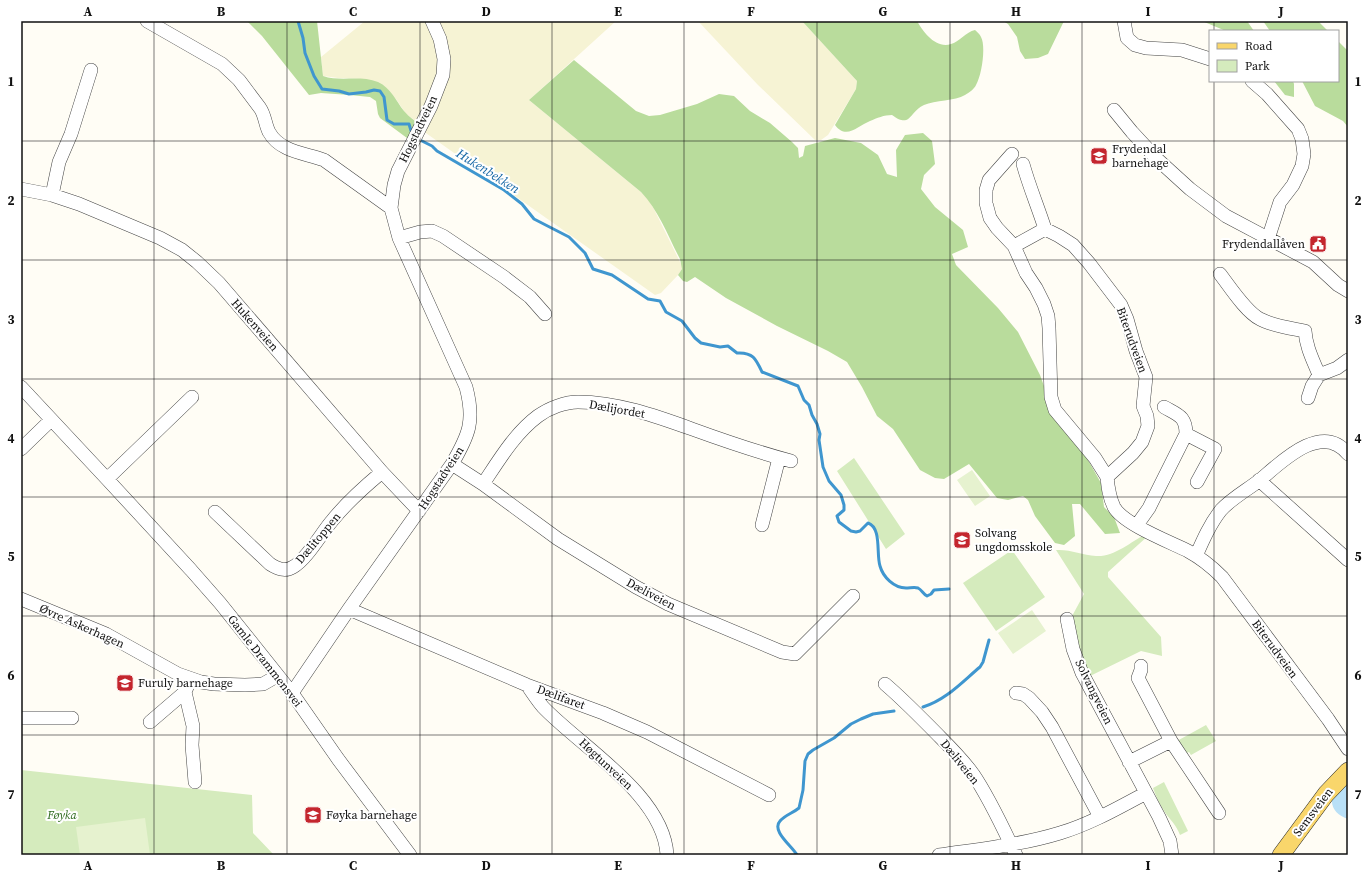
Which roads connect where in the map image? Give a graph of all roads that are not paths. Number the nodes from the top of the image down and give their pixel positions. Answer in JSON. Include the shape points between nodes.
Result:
{"nodes":[{"id":1,"x":147,"y":21,"type":"edge"},
{"id":2,"x":432,"y":21,"type":"edge"},
{"id":3,"x":1124,"y":21,"type":"edge"},
{"id":4,"x":1209,"y":59,"type":"edge"},
{"id":5,"x":91,"y":70,"type":"dead end"},
{"id":6,"x":1253,"y":82,"type":"edge"},
{"id":7,"x":1114,"y":110,"type":"dead end"},
{"id":8,"x":1012,"y":154,"type":"dead end"},
{"id":9,"x":1023,"y":164,"type":"dead end"},
{"id":10,"x":21,"y":189,"type":"edge"},
{"id":11,"x":52,"y":195,"type":"junction"},
{"id":12,"x":391,"y":208,"type":"junction"},
{"id":13,"x":1045,"y":229,"type":"junction"},
{"id":14,"x":399,"y":238,"type":"junction"},
{"id":15,"x":1268,"y":239,"type":"junction"},
{"id":16,"x":1014,"y":246,"type":"junction"},
{"id":17,"x":1220,"y":274,"type":"dead end"},
{"id":18,"x":1348,"y":291,"type":"edge"},
{"id":19,"x":545,"y":314,"type":"dead end"},
{"id":20,"x":1348,"y":360,"type":"edge"},
{"id":21,"x":1319,"y":375,"type":"junction"},
{"id":22,"x":21,"y":387,"type":"edge"},
{"id":23,"x":192,"y":397,"type":"dead end"},
{"id":24,"x":1308,"y":398,"type":"dead end"},
{"id":25,"x":1164,"y":407,"type":"dead end"},
{"id":26,"x":51,"y":420,"type":"junction"},
{"id":27,"x":1186,"y":434,"type":"junction"},
{"id":28,"x":21,"y":449,"type":"edge"},
{"id":29,"x":1348,"y":454,"type":"edge"},
{"id":30,"x":452,"y":464,"type":"junction"},
{"id":31,"x":382,"y":472,"type":"junction"},
{"id":32,"x":1107,"y":477,"type":"junction"},
{"id":33,"x":108,"y":479,"type":"junction"},
{"id":34,"x":1259,"y":480,"type":"junction"},
{"id":35,"x":1197,"y":482,"type":"dead end"},
{"id":36,"x":483,"y":484,"type":"junction"},
{"id":37,"x":419,"y":511,"type":"junction"},
{"id":38,"x":214,"y":512,"type":"dead end"},
{"id":39,"x":762,"y":525,"type":"dead end"},
{"id":40,"x":1137,"y":525,"type":"junction"},
{"id":41,"x":1196,"y":556,"type":"junction"},
{"id":42,"x":1348,"y":560,"type":"edge"},
{"id":43,"x":853,"y":596,"type":"dead end"},
{"id":44,"x":21,"y":599,"type":"edge"},
{"id":45,"x":349,"y":609,"type":"junction"},
{"id":46,"x":1067,"y":619,"type":"dead end"},
{"id":47,"x":1141,"y":666,"type":"dead end"},
{"id":48,"x":276,"y":676,"type":"junction"},
{"id":49,"x":190,"y":680,"type":"junction"},
{"id":50,"x":885,"y":684,"type":"dead end"},
{"id":51,"x":527,"y":685,"type":"junction"},
{"id":52,"x":185,"y":692,"type":"junction"},
{"id":53,"x":292,"y":693,"type":"junction"},
{"id":54,"x":1016,"y":693,"type":"dead end"},
{"id":55,"x":21,"y":718,"type":"edge"},
{"id":56,"x":72,"y":718,"type":"dead end"},
{"id":57,"x":150,"y":722,"type":"dead end"},
{"id":58,"x":1171,"y":740,"type":"junction"},
{"id":59,"x":1348,"y":748,"type":"edge"},
{"id":60,"x":1129,"y":762,"type":"junction"},
{"id":61,"x":1348,"y":771,"type":"edge"},
{"id":62,"x":195,"y":782,"type":"dead end"},
{"id":63,"x":1146,"y":793,"type":"junction"},
{"id":64,"x":769,"y":795,"type":"dead end"},
{"id":65,"x":1219,"y":813,"type":"dead end"},
{"id":66,"x":1100,"y":817,"type":"junction"},
{"id":67,"x":1013,"y":849,"type":"edge"},
{"id":68,"x":410,"y":855,"type":"edge"},
{"id":69,"x":667,"y":855,"type":"edge"},
{"id":70,"x":939,"y":855,"type":"edge"},
{"id":71,"x":1172,"y":855,"type":"edge"},
{"id":72,"x":1281,"y":855,"type":"edge"}],
"edges":[{"from":1,"to":12,"type":"street","via":[[232,72],[264,114],[267,127],[274,139],[283,146],[324,160]]},
{"from":2,"to":12,"type":"street","name":"Hogstadveien","via":[[440,39],[444,59],[443,75],[431,106],[398,171]]},
{"from":3,"to":4,"type":"street","via":[[1127,38],[1135,45],[1182,50]]},
{"from":5,"to":11,"type":"street","via":[[72,134],[59,162]]},
{"from":6,"to":15,"type":"street","via":[[1298,129],[1304,154],[1294,185],[1280,202]]},
{"from":7,"to":15,"type":"street","via":[[1157,159],[1190,189],[1226,216]]},
{"from":8,"to":16,"type":"street","name":"Biterudveien","via":[[989,180],[986,204],[990,218]]},
{"from":9,"to":13,"type":"street"},
{"from":10,"to":11,"type":"street","name":"Hukenveien"},
{"from":11,"to":31,"type":"street","name":"Hukenveien","via":[[145,231],[182,250],[198,262]]},
{"from":12,"to":14,"type":"street","name":"Hogstadveien"},
{"from":13,"to":16,"type":"street"},
{"from":13,"to":32,"type":"street","name":"Biterudveien","via":[[1073,245],[1121,305],[1146,377],[1143,406],[1148,426],[1142,442]]},
{"from":14,"to":19,"type":"street","via":[[432,231],[443,236],[504,277],[530,297]]},
{"from":14,"to":30,"type":"street","name":"Hogstadveien","via":[[466,387],[470,403],[471,416],[465,442]]},
{"from":15,"to":18,"type":"street","via":[[1313,262]]},
{"from":16,"to":32,"type":"street","name":"Biterudveien","via":[[1046,308],[1051,397],[1055,410],[1095,458]]},
{"from":17,"to":21,"type":"street","via":[[1250,312],[1259,319],[1305,331]]},
{"from":20,"to":21,"type":"street","via":[[1337,368]]},
{"from":21,"to":24,"type":"street"},
{"from":22,"to":26,"type":"street","name":"Gamle Drammensvei"},
{"from":23,"to":33,"type":"street"},
{"from":25,"to":27,"type":"street","via":[[1183,417]]},
{"from":26,"to":28,"type":"street"},
{"from":26,"to":33,"type":"street","name":"Gamle Drammensvei"},
{"from":27,"to":35,"type":"street","via":[[1214,448]]},
{"from":27,"to":40,"type":"street","via":[[1149,508]]},
{"from":29,"to":34,"type":"street","via":[[1340,445],[1320,441],[1284,458]]},
{"from":30,"to":36,"type":"street","name":"Dæliveien"},
{"from":30,"to":37,"type":"street","name":"Hogstadveien"},
{"from":31,"to":37,"type":"street","name":"Hukenveien"},
{"from":31,"to":38,"type":"street","name":"Dælitoppen","via":[[358,492],[298,564],[288,570],[270,564]]},
{"from":32,"to":40,"type":"street","name":"Biterudveien","via":[[1108,491],[1114,508]]},
{"from":33,"to":48,"type":"street","name":"Gamle Drammensvei","via":[[220,603]]},
{"from":34,"to":41,"type":"street","via":[[1222,510],[1209,527]]},
{"from":34,"to":42,"type":"street"},
{"from":36,"to":39,"type":"street","name":"Dælijordet","via":[[517,436],[539,415],[558,406],[577,402],[628,408],[785,459]]},
{"from":36,"to":43,"type":"street","name":"Dæliveien","via":[[558,539],[636,587],[668,604],[782,652],[795,654]]},
{"from":37,"to":45,"type":"street","name":"Hogstadveien"},
{"from":40,"to":41,"type":"street","name":"Biterudveien"},
{"from":41,"to":59,"type":"street","name":"Biterudveien","via":[[1214,569],[1232,589]]},
{"from":44,"to":49,"type":"street","name":"Øvre Askerhagen","via":[[106,634]]},
{"from":45,"to":51,"type":"street","name":"Dælifaret"},
{"from":45,"to":53,"type":"street","name":"Hogstadveien"},
{"from":46,"to":60,"type":"street","name":"Solvangveien","via":[[1073,649],[1082,673]]},
{"from":47,"to":58,"type":"street","via":[[1138,678]]},
{"from":48,"to":49,"type":"street","name":"Øvre Askerhagen","via":[[263,684],[244,685]]},
{"from":48,"to":53,"type":"street","name":"Gamle Drammensvei"},
{"from":49,"to":52,"type":"street"},
{"from":50,"to":67,"type":"street","name":"Dæliveien","via":[[956,753],[973,774]]},
{"from":51,"to":64,"type":"street","name":"Dælifaret","via":[[647,732]]},
{"from":51,"to":69,"type":"street","name":"Høgtunveien","via":[[543,706],[635,789],[662,833]]},
{"from":52,"to":57,"type":"street"},
{"from":52,"to":62,"type":"street","via":[[193,726]]},
{"from":53,"to":68,"type":"street","name":"Gamle Drammensvei"},
{"from":54,"to":66,"type":"street","via":[[1029,698],[1042,712]]},
{"from":55,"to":56,"type":"street"},
{"from":58,"to":60,"type":"street"},
{"from":58,"to":65,"type":"street"},
{"from":60,"to":63,"type":"street","name":"Solvangveien"},
{"from":61,"to":72,"type":"main road","name":"Semsveien","via":[[1326,794]]},
{"from":63,"to":66,"type":"street"},
{"from":63,"to":71,"type":"street","name":"Solvangveien","via":[[1166,831]]},
{"from":66,"to":67,"type":"street"},
{"from":67,"to":70,"type":"street"}]}
